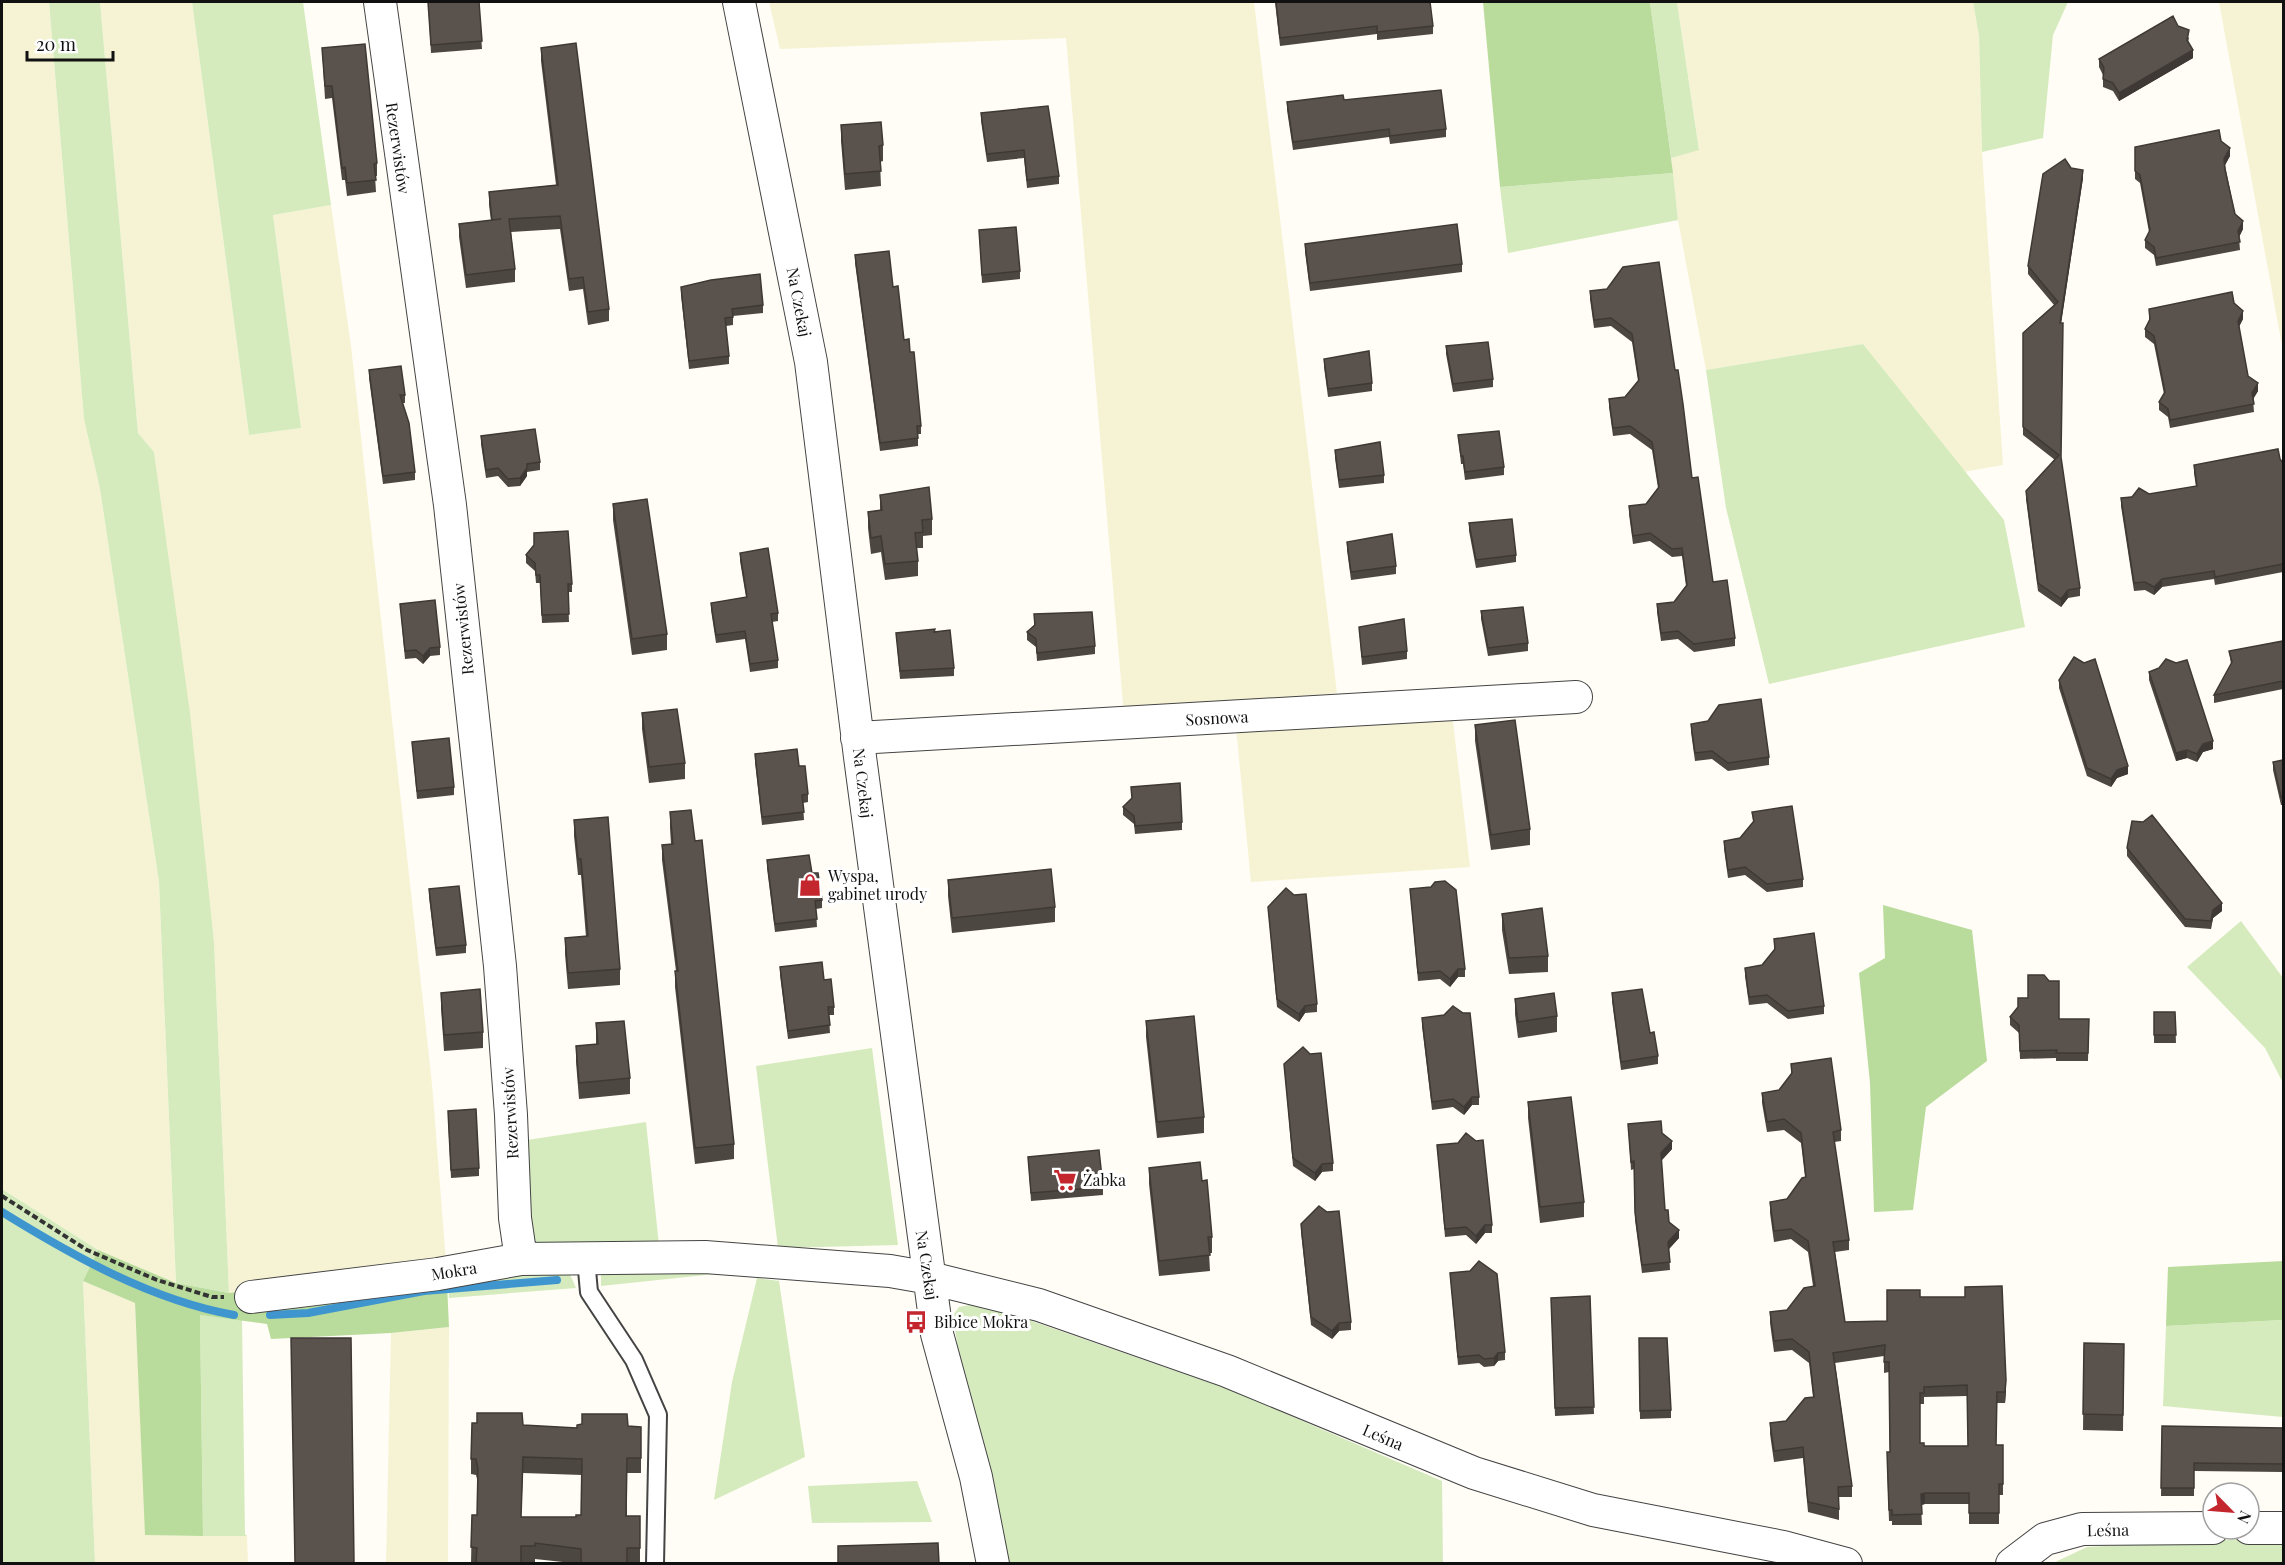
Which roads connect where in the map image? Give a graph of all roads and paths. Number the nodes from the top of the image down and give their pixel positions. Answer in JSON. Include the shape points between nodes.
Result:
{"nodes":[{"id":1,"x":380,"y":2,"type":"edge"},
{"id":2,"x":739,"y":2,"type":"edge"},
{"id":3,"x":1576,"y":697,"type":"dead end"},
{"id":4,"x":857,"y":738,"type":"junction"},
{"id":5,"x":2,"y":1196,"type":"edge"},
{"id":6,"x":521,"y":1259,"type":"junction"},
{"id":7,"x":586,"y":1259,"type":"junction"},
{"id":8,"x":930,"y":1278,"type":"junction"},
{"id":9,"x":251,"y":1297,"type":"joint"},
{"id":10,"x":2201,"y":1528,"type":"edge"},
{"id":11,"x":2261,"y":1528,"type":"edge"},
{"id":12,"x":2283,"y":1528,"type":"edge"},
{"id":13,"x":655,"y":1563,"type":"edge"},
{"id":14,"x":993,"y":1563,"type":"edge"},
{"id":15,"x":1846,"y":1563,"type":"edge"},
{"id":16,"x":2012,"y":1563,"type":"edge"}],
"edges":[{"from":1,"to":6,"type":"street","name":"Rezerwistów","via":[[451,516],[500,966],[515,1218]]},
{"from":2,"to":4,"type":"street","name":"Na Czekaj","via":[[811,362]]},
{"from":3,"to":4,"type":"street","name":"Sosnowa"},
{"from":4,"to":8,"type":"street","name":"Na Czekaj"},
{"from":5,"to":9,"type":"path","via":[[87,1250],[157,1280],[212,1297]]},
{"from":6,"to":7,"type":"street","name":"Mokra"},
{"from":6,"to":9,"type":"street","name":"Mokra","via":[[438,1274]]},
{"from":7,"to":8,"type":"street","name":"Mokra","via":[[705,1257],[879,1270]]},
{"from":7,"to":13,"type":"lane","via":[[589,1292],[634,1360],[658,1415]]},
{"from":8,"to":14,"type":"street","name":"Na Czekaj","via":[[937,1334],[976,1477]]},
{"from":8,"to":15,"type":"street","name":"Leśna","via":[[1039,1305],[1227,1371],[1474,1473],[1593,1510]]},
{"from":10,"to":16,"type":"street","name":"Leśna","via":[[2082,1529],[2045,1539]]},
{"from":11,"to":12,"type":"street"}]}
